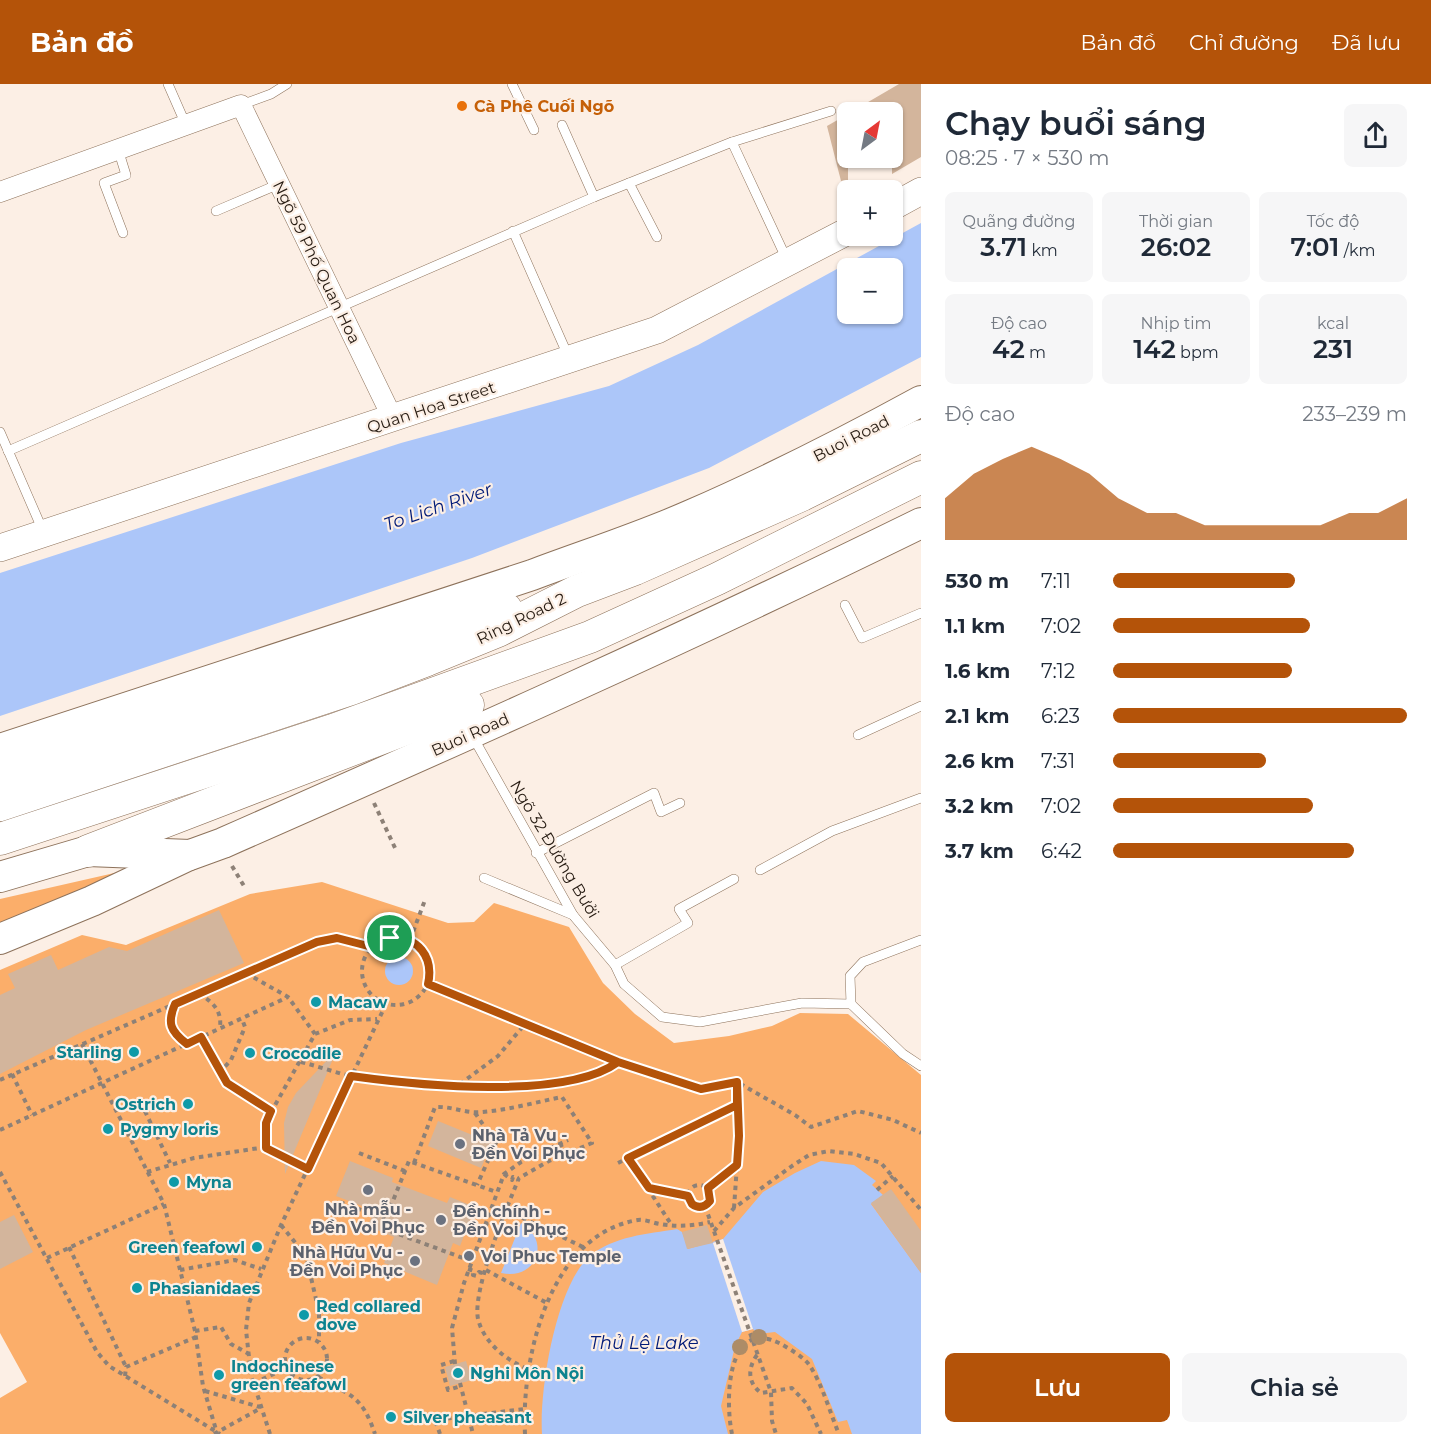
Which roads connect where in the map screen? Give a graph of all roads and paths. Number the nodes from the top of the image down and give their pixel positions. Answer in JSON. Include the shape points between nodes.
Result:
{"nodes":[{"id":1,"x":168,"y":84,"type":"edge"},
{"id":2,"x":287,"y":84,"type":"edge"},
{"id":3,"x":512,"y":84,"type":"edge"},
{"id":4,"x":240,"y":105,"type":"junction"},
{"id":5,"x":831,"y":111,"type":"dead end"},
{"id":6,"x":186,"y":125,"type":"junction"},
{"id":7,"x":562,"y":125,"type":"dead end"},
{"id":8,"x":534,"y":130,"type":"dead end"},
{"id":9,"x":732,"y":142,"type":"junction"},
{"id":10,"x":118,"y":149,"type":"junction"},
{"id":11,"x":629,"y":183,"type":"junction"},
{"id":12,"x":279,"y":184,"type":"junction"},
{"id":13,"x":1,"y":190,"type":"edge"},
{"id":14,"x":921,"y":191,"type":"edge"},
{"id":15,"x":594,"y":197,"type":"junction"},
{"id":16,"x":903,"y":201,"type":"edge"},
{"id":17,"x":216,"y":211,"type":"dead end"},
{"id":18,"x":513,"y":231,"type":"junction"},
{"id":19,"x":123,"y":233,"type":"dead end"},
{"id":20,"x":657,"y":237,"type":"dead end"},
{"id":21,"x":837,"y":237,"type":"edge"},
{"id":22,"x":788,"y":263,"type":"junction"},
{"id":23,"x":339,"y":308,"type":"junction"},
{"id":24,"x":570,"y":361,"type":"junction"},
{"id":25,"x":921,"y":401,"type":"edge"},
{"id":26,"x":393,"y":419,"type":"junction"},
{"id":27,"x":0,"y":432,"type":"edge"},
{"id":28,"x":921,"y":436,"type":"edge"},
{"id":29,"x":8,"y":451,"type":"junction"},
{"id":30,"x":921,"y":477,"type":"edge"},
{"id":31,"x":921,"y":523,"type":"edge"},
{"id":32,"x":44,"y":534,"type":"junction"},
{"id":33,"x":0,"y":548,"type":"edge"},
{"id":34,"x":577,"y":591,"type":"junction"},
{"id":35,"x":845,"y":605,"type":"dead end"},
{"id":36,"x":921,"y":613,"type":"edge"},
{"id":37,"x":590,"y":637,"type":"junction"},
{"id":38,"x":921,"y":706,"type":"edge"},
{"id":39,"x":471,"y":734,"type":"junction"},
{"id":40,"x":858,"y":735,"type":"dead end"},
{"id":41,"x":0,"y":749,"type":"edge"},
{"id":42,"x":0,"y":776,"type":"edge"},
{"id":43,"x":364,"y":781,"type":"junction"},
{"id":44,"x":921,"y":798,"type":"edge"},
{"id":45,"x":680,"y":802,"type":"dead end"},
{"id":46,"x":0,"y":805,"type":"edge"},
{"id":47,"x":0,"y":839,"type":"edge"},
{"id":48,"x":396,"y":850,"type":"dead end"},
{"id":49,"x":88,"y":851,"type":"junction"},
{"id":50,"x":536,"y":852,"type":"junction"},
{"id":51,"x":190,"y":855,"type":"junction"},
{"id":52,"x":760,"y":870,"type":"dead end"},
{"id":53,"x":0,"y":877,"type":"edge"},
{"id":54,"x":484,"y":878,"type":"dead end"},
{"id":55,"x":734,"y":879,"type":"dead end"},
{"id":56,"x":425,"y":900,"type":"dead end"},
{"id":57,"x":573,"y":915,"type":"junction"},
{"id":58,"x":0,"y":939,"type":"edge"},
{"id":59,"x":410,"y":940,"type":"junction"},
{"id":60,"x":921,"y":940,"type":"edge"},
{"id":61,"x":372,"y":947,"type":"junction"},
{"id":62,"x":615,"y":965,"type":"junction"},
{"id":63,"x":246,"y":973,"type":"junction"},
{"id":64,"x":428,"y":984,"type":"junction"},
{"id":65,"x":199,"y":993,"type":"junction"},
{"id":66,"x":288,"y":997,"type":"junction"},
{"id":67,"x":175,"y":1004,"type":"junction"},
{"id":68,"x":386,"y":1004,"type":"junction"},
{"id":69,"x":851,"y":1004,"type":"junction"},
{"id":70,"x":377,"y":1019,"type":"junction"},
{"id":71,"x":242,"y":1020,"type":"junction"},
{"id":72,"x":525,"y":1024,"type":"junction"},
{"id":73,"x":220,"y":1029,"type":"junction"},
{"id":74,"x":315,"y":1034,"type":"junction"},
{"id":75,"x":201,"y":1037,"type":"junction"},
{"id":76,"x":82,"y":1044,"type":"junction"},
{"id":77,"x":187,"y":1044,"type":"junction"},
{"id":78,"x":301,"y":1062,"type":"junction"},
{"id":79,"x":618,"y":1062,"type":"junction"},
{"id":80,"x":921,"y":1066,"type":"edge"},
{"id":81,"x":219,"y":1073,"type":"junction"},
{"id":82,"x":12,"y":1074,"type":"junction"},
{"id":83,"x":351,"y":1076,"type":"junction"},
{"id":84,"x":0,"y":1080,"type":"edge"},
{"id":85,"x":101,"y":1082,"type":"junction"},
{"id":86,"x":737,"y":1082,"type":"junction"},
{"id":87,"x":458,"y":1085,"type":"junction"},
{"id":88,"x":141,"y":1103,"type":"dead end"},
{"id":89,"x":737,"y":1105,"type":"junction"},
{"id":90,"x":271,"y":1111,"type":"junction"},
{"id":91,"x":474,"y":1112,"type":"junction"},
{"id":92,"x":32,"y":1115,"type":"junction"},
{"id":93,"x":0,"y":1130,"type":"edge"},
{"id":94,"x":921,"y":1133,"type":"edge"},
{"id":95,"x":568,"y":1140,"type":"dead end"},
{"id":96,"x":560,"y":1143,"type":"junction"},
{"id":97,"x":266,"y":1148,"type":"junction"},
{"id":98,"x":359,"y":1153,"type":"dead end"},
{"id":99,"x":565,"y":1154,"type":"junction"},
{"id":100,"x":628,"y":1158,"type":"junction"},
{"id":101,"x":618,"y":1162,"type":"dead end"},
{"id":102,"x":170,"y":1163,"type":"junction"},
{"id":103,"x":414,"y":1163,"type":"junction"},
{"id":104,"x":737,"y":1165,"type":"junction"},
{"id":105,"x":308,"y":1169,"type":"junction"},
{"id":106,"x":405,"y":1171,"type":"junction"},
{"id":107,"x":0,"y":1172,"type":"edge"},
{"id":108,"x":147,"y":1172,"type":"junction"},
{"id":109,"x":504,"y":1174,"type":"junction"},
{"id":110,"x":893,"y":1176,"type":"junction"},
{"id":111,"x":518,"y":1180,"type":"junction"},
{"id":112,"x":477,"y":1185,"type":"junction"},
{"id":113,"x":649,"y":1188,"type":"junction"},
{"id":114,"x":708,"y":1188,"type":"junction"},
{"id":115,"x":877,"y":1190,"type":"dead end"},
{"id":116,"x":496,"y":1192,"type":"junction"},
{"id":117,"x":688,"y":1196,"type":"junction"},
{"id":118,"x":340,"y":1202,"type":"dead end"},
{"id":119,"x":164,"y":1204,"type":"junction"},
{"id":120,"x":705,"y":1206,"type":"junction"},
{"id":121,"x":734,"y":1208,"type":"junction"},
{"id":122,"x":506,"y":1210,"type":"junction"},
{"id":123,"x":921,"y":1210,"type":"edge"},
{"id":124,"x":386,"y":1219,"type":"junction"},
{"id":125,"x":710,"y":1222,"type":"junction"},
{"id":126,"x":484,"y":1224,"type":"junction"},
{"id":127,"x":671,"y":1224,"type":"junction"},
{"id":128,"x":281,"y":1226,"type":"junction"},
{"id":129,"x":500,"y":1229,"type":"junction"},
{"id":130,"x":714,"y":1231,"type":"junction"},
{"id":131,"x":69,"y":1247,"type":"junction"},
{"id":132,"x":583,"y":1247,"type":"junction"},
{"id":133,"x":47,"y":1258,"type":"junction"},
{"id":134,"x":471,"y":1261,"type":"junction"},
{"id":135,"x":261,"y":1269,"type":"junction"},
{"id":136,"x":468,"y":1269,"type":"junction"},
{"id":137,"x":180,"y":1270,"type":"junction"},
{"id":138,"x":486,"y":1272,"type":"junction"},
{"id":139,"x":547,"y":1303,"type":"junction"},
{"id":140,"x":195,"y":1331,"type":"junction"},
{"id":141,"x":196,"y":1337,"type":"junction"},
{"id":142,"x":751,"y":1339,"type":"junction"},
{"id":143,"x":319,"y":1342,"type":"junction"},
{"id":144,"x":249,"y":1354,"type":"junction"},
{"id":145,"x":757,"y":1355,"type":"junction"},
{"id":146,"x":126,"y":1367,"type":"junction"},
{"id":147,"x":287,"y":1368,"type":"junction"},
{"id":148,"x":528,"y":1369,"type":"junction"},
{"id":149,"x":125,"y":1376,"type":"junction"},
{"id":150,"x":318,"y":1377,"type":"junction"},
{"id":151,"x":254,"y":1383,"type":"junction"},
{"id":152,"x":205,"y":1390,"type":"junction"},
{"id":153,"x":771,"y":1392,"type":"junction"},
{"id":154,"x":261,"y":1407,"type":"junction"},
{"id":155,"x":524,"y":1409,"type":"junction"},
{"id":156,"x":467,"y":1415,"type":"junction"},
{"id":157,"x":217,"y":1434,"type":"edge"},
{"id":158,"x":270,"y":1434,"type":"edge"},
{"id":159,"x":375,"y":1434,"type":"edge"},
{"id":160,"x":440,"y":1434,"type":"edge"},
{"id":161,"x":473,"y":1434,"type":"edge"},
{"id":162,"x":525,"y":1434,"type":"edge"},
{"id":163,"x":732,"y":1434,"type":"edge"},
{"id":164,"x":776,"y":1434,"type":"edge"},
{"id":165,"x":821,"y":1434,"type":"edge"},
{"id":166,"x":838,"y":1434,"type":"edge"}],
"edges":[{"from":1,"to":6,"type":"lane"},
{"from":2,"to":4,"type":"lane"},
{"from":3,"to":8,"type":"lane"},
{"from":4,"to":6,"type":"street"},
{"from":4,"to":12,"type":"street","name":"Ngõ 59 Phố Quan Hoa"},
{"from":5,"to":9,"type":"lane"},
{"from":6,"to":10,"type":"street"},
{"from":7,"to":15,"type":"lane"},
{"from":9,"to":11,"type":"lane"},
{"from":9,"to":22,"type":"lane"},
{"from":10,"to":13,"type":"street"},
{"from":10,"to":19,"type":"lane","via":[[126,176],[104,183]]},
{"from":11,"to":15,"type":"lane"},
{"from":11,"to":20,"type":"lane"},
{"from":12,"to":17,"type":"lane"},
{"from":12,"to":23,"type":"street","name":"Ngõ 59 Phố Quan Hoa"},
{"from":14,"to":16,"type":"main road"},
{"from":15,"to":18,"type":"lane"},
{"from":18,"to":23,"type":"lane"},
{"from":18,"to":24,"type":"lane"},
{"from":21,"to":22,"type":"main road","name":"Quan Hoa Street"},
{"from":22,"to":24,"type":"main road","name":"Quan Hoa Street","via":[[657,330]]},
{"from":23,"to":26,"type":"street","name":"Ngõ 59 Phố Quan Hoa"},
{"from":23,"to":29,"type":"lane"},
{"from":24,"to":26,"type":"main road","name":"Quan Hoa Street"},
{"from":25,"to":41,"type":"main road","name":"Buoi Road","via":[[741,492],[611,546]]},
{"from":26,"to":32,"type":"main road","name":"Quan Hoa Street"},
{"from":27,"to":29,"type":"lane"},
{"from":28,"to":34,"type":"highway","name":"Ring Road 2","via":[[792,500]]},
{"from":29,"to":32,"type":"lane"},
{"from":30,"to":37,"type":"highway","via":[[717,579]]},
{"from":31,"to":39,"type":"main road","name":"Buoi Road"},
{"from":32,"to":33,"type":"main road","name":"Quan Hoa Street"},
{"from":34,"to":42,"type":"highway","via":[[463,621]]},
{"from":34,"to":46,"type":"highway","name":"Ring Road 2","via":[[498,631],[351,689]]},
{"from":35,"to":36,"type":"lane","via":[[862,638]]},
{"from":37,"to":47,"type":"highway","via":[[333,730]]},
{"from":37,"to":49,"type":"highway","via":[[517,687]]},
{"from":38,"to":40,"type":"lane"},
{"from":39,"to":43,"type":"main road","name":"Buoi Road"},
{"from":39,"to":50,"type":"lane","name":"Ngõ 32 Đường Bưởi"},
{"from":43,"to":48,"type":"path"},
{"from":43,"to":51,"type":"main road","name":"Buoi Road"},
{"from":44,"to":52,"type":"lane","via":[[832,831]]},
{"from":45,"to":50,"type":"lane","via":[[661,812],[654,793]]},
{"from":49,"to":51,"type":"main road","name":"Buoi Road"},
{"from":49,"to":53,"type":"main road","name":"Buoi Road"},
{"from":50,"to":57,"type":"lane","name":"Ngõ 32 Đường Bưởi"},
{"from":51,"to":58,"type":"main road"},
{"from":54,"to":57,"type":"lane"},
{"from":55,"to":62,"type":"lane","via":[[679,909],[687,923]]},
{"from":56,"to":59,"type":"path"},
{"from":57,"to":62,"type":"lane","name":"Ngõ 32 Đường Bưởi"},
{"from":59,"to":61,"type":"path","via":[[390,938]]},
{"from":59,"to":64,"type":"path","via":[[419,945],[430,963]]},
{"from":60,"to":69,"type":"lane","via":[[864,962],[850,976]]},
{"from":61,"to":63,"type":"path","via":[[337,938],[317,942]]},
{"from":61,"to":68,"type":"path","via":[[363,964],[364,984]]},
{"from":62,"to":69,"type":"lane","name":"Ngõ 32 Đường Bưởi","via":[[624,984],[662,1017],[700,1022],[802,1003]]},
{"from":63,"to":65,"type":"path"},
{"from":63,"to":66,"type":"path"},
{"from":64,"to":68,"type":"path","via":[[416,1000],[397,1006]]},
{"from":64,"to":72,"type":"path"},
{"from":65,"to":67,"type":"path"},
{"from":65,"to":73,"type":"path","via":[[216,1006]]},
{"from":66,"to":71,"type":"path"},
{"from":66,"to":74,"type":"path"},
{"from":67,"to":76,"type":"path"},
{"from":67,"to":77,"type":"path","via":[[168,1021]]},
{"from":68,"to":70,"type":"path"},
{"from":69,"to":80,"type":"lane"},
{"from":70,"to":74,"type":"path","via":[[350,1020]]},
{"from":70,"to":83,"type":"path"},
{"from":71,"to":73,"type":"path"},
{"from":71,"to":81,"type":"path","via":[[245,1027],[240,1043]]},
{"from":72,"to":79,"type":"path"},
{"from":72,"to":87,"type":"path","via":[[498,1056]]},
{"from":73,"to":75,"type":"path"},
{"from":74,"to":78,"type":"path"},
{"from":75,"to":77,"type":"path"},
{"from":75,"to":81,"type":"path"},
{"from":76,"to":82,"type":"path"},
{"from":76,"to":85,"type":"path"},
{"from":77,"to":85,"type":"path"},
{"from":78,"to":83,"type":"path"},
{"from":78,"to":90,"type":"path"},
{"from":79,"to":86,"type":"path","via":[[701,1089]]},
{"from":79,"to":87,"type":"path","via":[[606,1071],[573,1080],[512,1086]]},
{"from":81,"to":90,"type":"path","via":[[240,1093]]},
{"from":82,"to":84,"type":"path"},
{"from":82,"to":92,"type":"path"},
{"from":83,"to":87,"type":"path"},
{"from":83,"to":105,"type":"path"},
{"from":85,"to":92,"type":"path"},
{"from":85,"to":108,"type":"path"},
{"from":86,"to":89,"type":"path"},
{"from":86,"to":94,"type":"path","via":[[811,1127],[858,1111],[893,1120]]},
{"from":88,"to":102,"type":"path"},
{"from":89,"to":100,"type":"path"},
{"from":89,"to":104,"type":"path"},
{"from":90,"to":97,"type":"path","via":[[266,1123]]},
{"from":91,"to":99,"type":"path","via":[[562,1097],[592,1143]]},
{"from":91,"to":103,"type":"path","via":[[435,1107]]},
{"from":91,"to":112,"type":"path","via":[[496,1143]]},
{"from":92,"to":93,"type":"path"},
{"from":95,"to":96,"type":"path"},
{"from":96,"to":99,"type":"path"},
{"from":96,"to":109,"type":"path"},
{"from":97,"to":102,"type":"path"},
{"from":97,"to":105,"type":"path"},
{"from":98,"to":106,"type":"path"},
{"from":99,"to":111,"type":"path"},
{"from":100,"to":101,"type":"path"},
{"from":100,"to":113,"type":"path"},
{"from":102,"to":108,"type":"path"},
{"from":103,"to":106,"type":"path","via":[[408,1161]]},
{"from":103,"to":112,"type":"path"},
{"from":104,"to":114,"type":"path"},
{"from":104,"to":121,"type":"path"},
{"from":105,"to":128,"type":"path"},
{"from":106,"to":124,"type":"path"},
{"from":107,"to":133,"type":"path"},
{"from":108,"to":119,"type":"path"},
{"from":109,"to":111,"type":"path"},
{"from":109,"to":116,"type":"path"},
{"from":110,"to":115,"type":"path"},
{"from":110,"to":121,"type":"path","via":[[881,1163],[854,1154],[809,1155]]},
{"from":110,"to":123,"type":"path"},
{"from":111,"to":122,"type":"path"},
{"from":112,"to":116,"type":"path"},
{"from":113,"to":117,"type":"path"},
{"from":113,"to":127,"type":"path"},
{"from":114,"to":117,"type":"path","via":[[701,1184],[693,1186]]},
{"from":114,"to":120,"type":"path","via":[[710,1197]]},
{"from":116,"to":126,"type":"path"},
{"from":117,"to":120,"type":"path","via":[[695,1206]]},
{"from":118,"to":124,"type":"path"},
{"from":119,"to":131,"type":"path"},
{"from":119,"to":137,"type":"path"},
{"from":120,"to":125,"type":"path"},
{"from":121,"to":130,"type":"path"},
{"from":122,"to":129,"type":"path"},
{"from":122,"to":132,"type":"path"},
{"from":124,"to":134,"type":"path","via":[[382,1228]]},
{"from":125,"to":127,"type":"path","via":[[686,1228]]},
{"from":125,"to":130,"type":"path"},
{"from":126,"to":129,"type":"path"},
{"from":126,"to":134,"type":"path"},
{"from":127,"to":132,"type":"path","via":[[640,1220],[607,1230]]},
{"from":128,"to":135,"type":"path"},
{"from":128,"to":143,"type":"path","via":[[306,1256],[320,1312]]},
{"from":129,"to":138,"type":"path"},
{"from":130,"to":142,"type":"path"},
{"from":131,"to":133,"type":"path"},
{"from":131,"to":146,"type":"path"},
{"from":132,"to":139,"type":"path"},
{"from":133,"to":149,"type":"path","via":[[97,1352]]},
{"from":134,"to":136,"type":"path"},
{"from":135,"to":137,"type":"path","via":[[235,1260]]},
{"from":135,"to":144,"type":"path","via":[[249,1303]]},
{"from":136,"to":138,"type":"path","via":[[477,1276]]},
{"from":136,"to":156,"type":"path","via":[[452,1328],[454,1362],[441,1365],[448,1390],[461,1384]]},
{"from":137,"to":140,"type":"path"},
{"from":138,"to":139,"type":"path"},
{"from":138,"to":148,"type":"path","via":[[477,1317],[482,1329],[502,1356]]},
{"from":139,"to":148,"type":"path"},
{"from":140,"to":141,"type":"path"},
{"from":140,"to":144,"type":"path","via":[[221,1326],[231,1344]]},
{"from":141,"to":146,"type":"path"},
{"from":141,"to":152,"type":"path"},
{"from":142,"to":145,"type":"path"},
{"from":142,"to":163,"type":"path","via":[[741,1347],[729,1387]]},
{"from":142,"to":166,"type":"path","via":[[769,1338],[810,1365]]},
{"from":143,"to":147,"type":"path","via":[[307,1338],[294,1342],[285,1354]]},
{"from":143,"to":150,"type":"path","via":[[327,1360]]},
{"from":144,"to":151,"type":"path"},
{"from":145,"to":153,"type":"path"},
{"from":145,"to":153,"type":"path","via":[[750,1364],[750,1379],[761,1393]]},
{"from":146,"to":149,"type":"path"},
{"from":147,"to":150,"type":"path","via":[[297,1378]]},
{"from":147,"to":151,"type":"path"},
{"from":148,"to":155,"type":"path"},
{"from":149,"to":157,"type":"path"},
{"from":150,"to":159,"type":"path","via":[[358,1399],[367,1410]]},
{"from":151,"to":154,"type":"path"},
{"from":152,"to":154,"type":"path"},
{"from":152,"to":157,"type":"path"},
{"from":153,"to":164,"type":"path"},
{"from":153,"to":165,"type":"path","via":[[792,1388],[807,1404]]},
{"from":154,"to":157,"type":"path"},
{"from":154,"to":158,"type":"path"},
{"from":155,"to":156,"type":"path"},
{"from":155,"to":162,"type":"path"},
{"from":156,"to":160,"type":"path","via":[[435,1420]]},
{"from":156,"to":161,"type":"path"}]}
